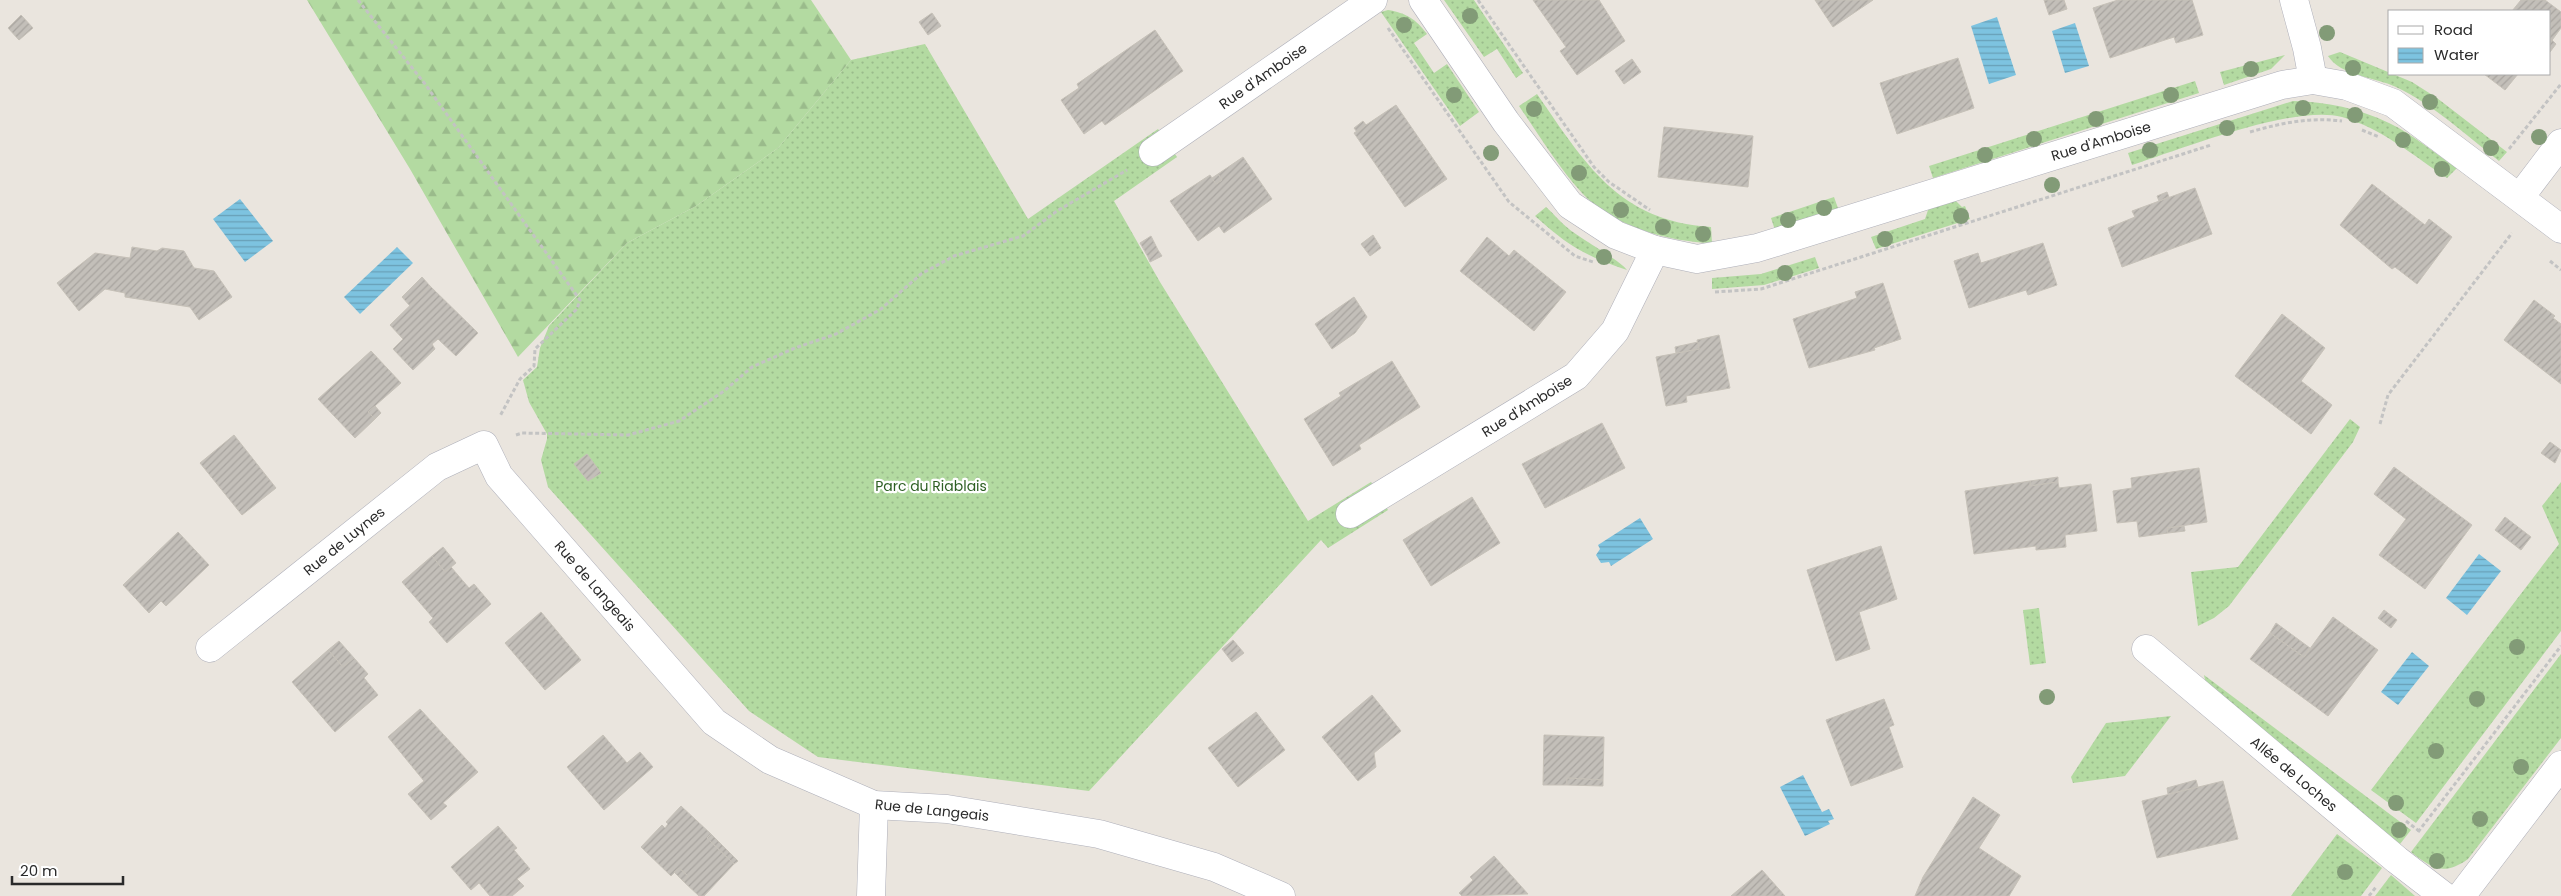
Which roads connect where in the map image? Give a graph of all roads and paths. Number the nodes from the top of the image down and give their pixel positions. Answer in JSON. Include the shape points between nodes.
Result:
{"nodes":[{"id":1,"x":358,"y":0,"type":"edge"},
{"id":2,"x":1373,"y":0,"type":"edge"},
{"id":3,"x":1423,"y":0,"type":"edge"},
{"id":4,"x":1478,"y":0,"type":"edge"},
{"id":5,"x":2294,"y":0,"type":"edge"},
{"id":6,"x":2313,"y":80,"type":"junction"},
{"id":7,"x":2561,"y":84,"type":"edge"},
{"id":8,"x":2561,"y":143,"type":"edge"},
{"id":9,"x":2509,"y":149,"type":"dead end"},
{"id":10,"x":1154,"y":152,"type":"joint"},
{"id":11,"x":2520,"y":197,"type":"junction"},
{"id":12,"x":1654,"y":212,"type":"dead end"},
{"id":13,"x":2561,"y":229,"type":"edge"},
{"id":14,"x":2512,"y":232,"type":"dead end"},
{"id":15,"x":1655,"y":250,"type":"junction"},
{"id":16,"x":2380,"y":424,"type":"dead end"},
{"id":17,"x":484,"y":445,"type":"junction"},
{"id":18,"x":1350,"y":514,"type":"dead end"},
{"id":19,"x":2561,"y":646,"type":"edge"},
{"id":20,"x":210,"y":648,"type":"dead end"},
{"id":21,"x":2146,"y":649,"type":"dead end"},
{"id":22,"x":2561,"y":765,"type":"edge"},
{"id":23,"x":874,"y":805,"type":"junction"},
{"id":24,"x":2396,"y":860,"type":"junction"},
{"id":25,"x":871,"y":896,"type":"edge"},
{"id":26,"x":1281,"y":896,"type":"edge"},
{"id":27,"x":2369,"y":896,"type":"edge"},
{"id":28,"x":2444,"y":896,"type":"edge"},
{"id":29,"x":2461,"y":896,"type":"edge"}],
"edges":[{"from":1,"to":17,"type":"path","via":[[426,84],[580,300],[577,309],[535,349],[534,366],[520,379]]},
{"from":2,"to":10,"type":"street","name":"Rue d'Amboise"},
{"from":3,"to":15,"type":"street","name":"Rue d'Amboise","via":[[1506,122],[1570,205],[1616,235]]},
{"from":4,"to":12,"type":"path","via":[[1594,167],[1628,197]]},
{"from":5,"to":6,"type":"street"},
{"from":6,"to":11,"type":"street","name":"Rue d'Amboise","via":[[2347,86],[2393,103]]},
{"from":6,"to":15,"type":"street","name":"Rue d'Amboise","via":[[2282,84],[1757,248],[1697,259]]},
{"from":7,"to":9,"type":"path"},
{"from":8,"to":11,"type":"street"},
{"from":10,"to":17,"type":"path","via":[[1113,180],[1057,211],[1023,236],[954,256],[922,274],[880,309],[836,334],[752,367],[724,391],[679,421],[628,436],[522,433]]},
{"from":11,"to":13,"type":"street","name":"Rue d'Amboise"},
{"from":14,"to":16,"type":"path","via":[[2388,395]]},
{"from":15,"to":18,"type":"street","name":"Rue d'Amboise","via":[[1615,332],[1576,376]]},
{"from":17,"to":20,"type":"street","name":"Rue de Luynes","via":[[438,467]]},
{"from":17,"to":23,"type":"street","name":"Rue de Langeais","via":[[499,476],[714,722],[770,760]]},
{"from":19,"to":24,"type":"path"},
{"from":21,"to":24,"type":"street","name":"Allée de Loches"},
{"from":22,"to":29,"type":"street"},
{"from":23,"to":25,"type":"street"},
{"from":23,"to":26,"type":"street","name":"Rue de Langeais","via":[[947,809],[1099,834],[1214,867]]},
{"from":24,"to":27,"type":"path"},
{"from":24,"to":28,"type":"street","name":"Allée de Loches"}]}
